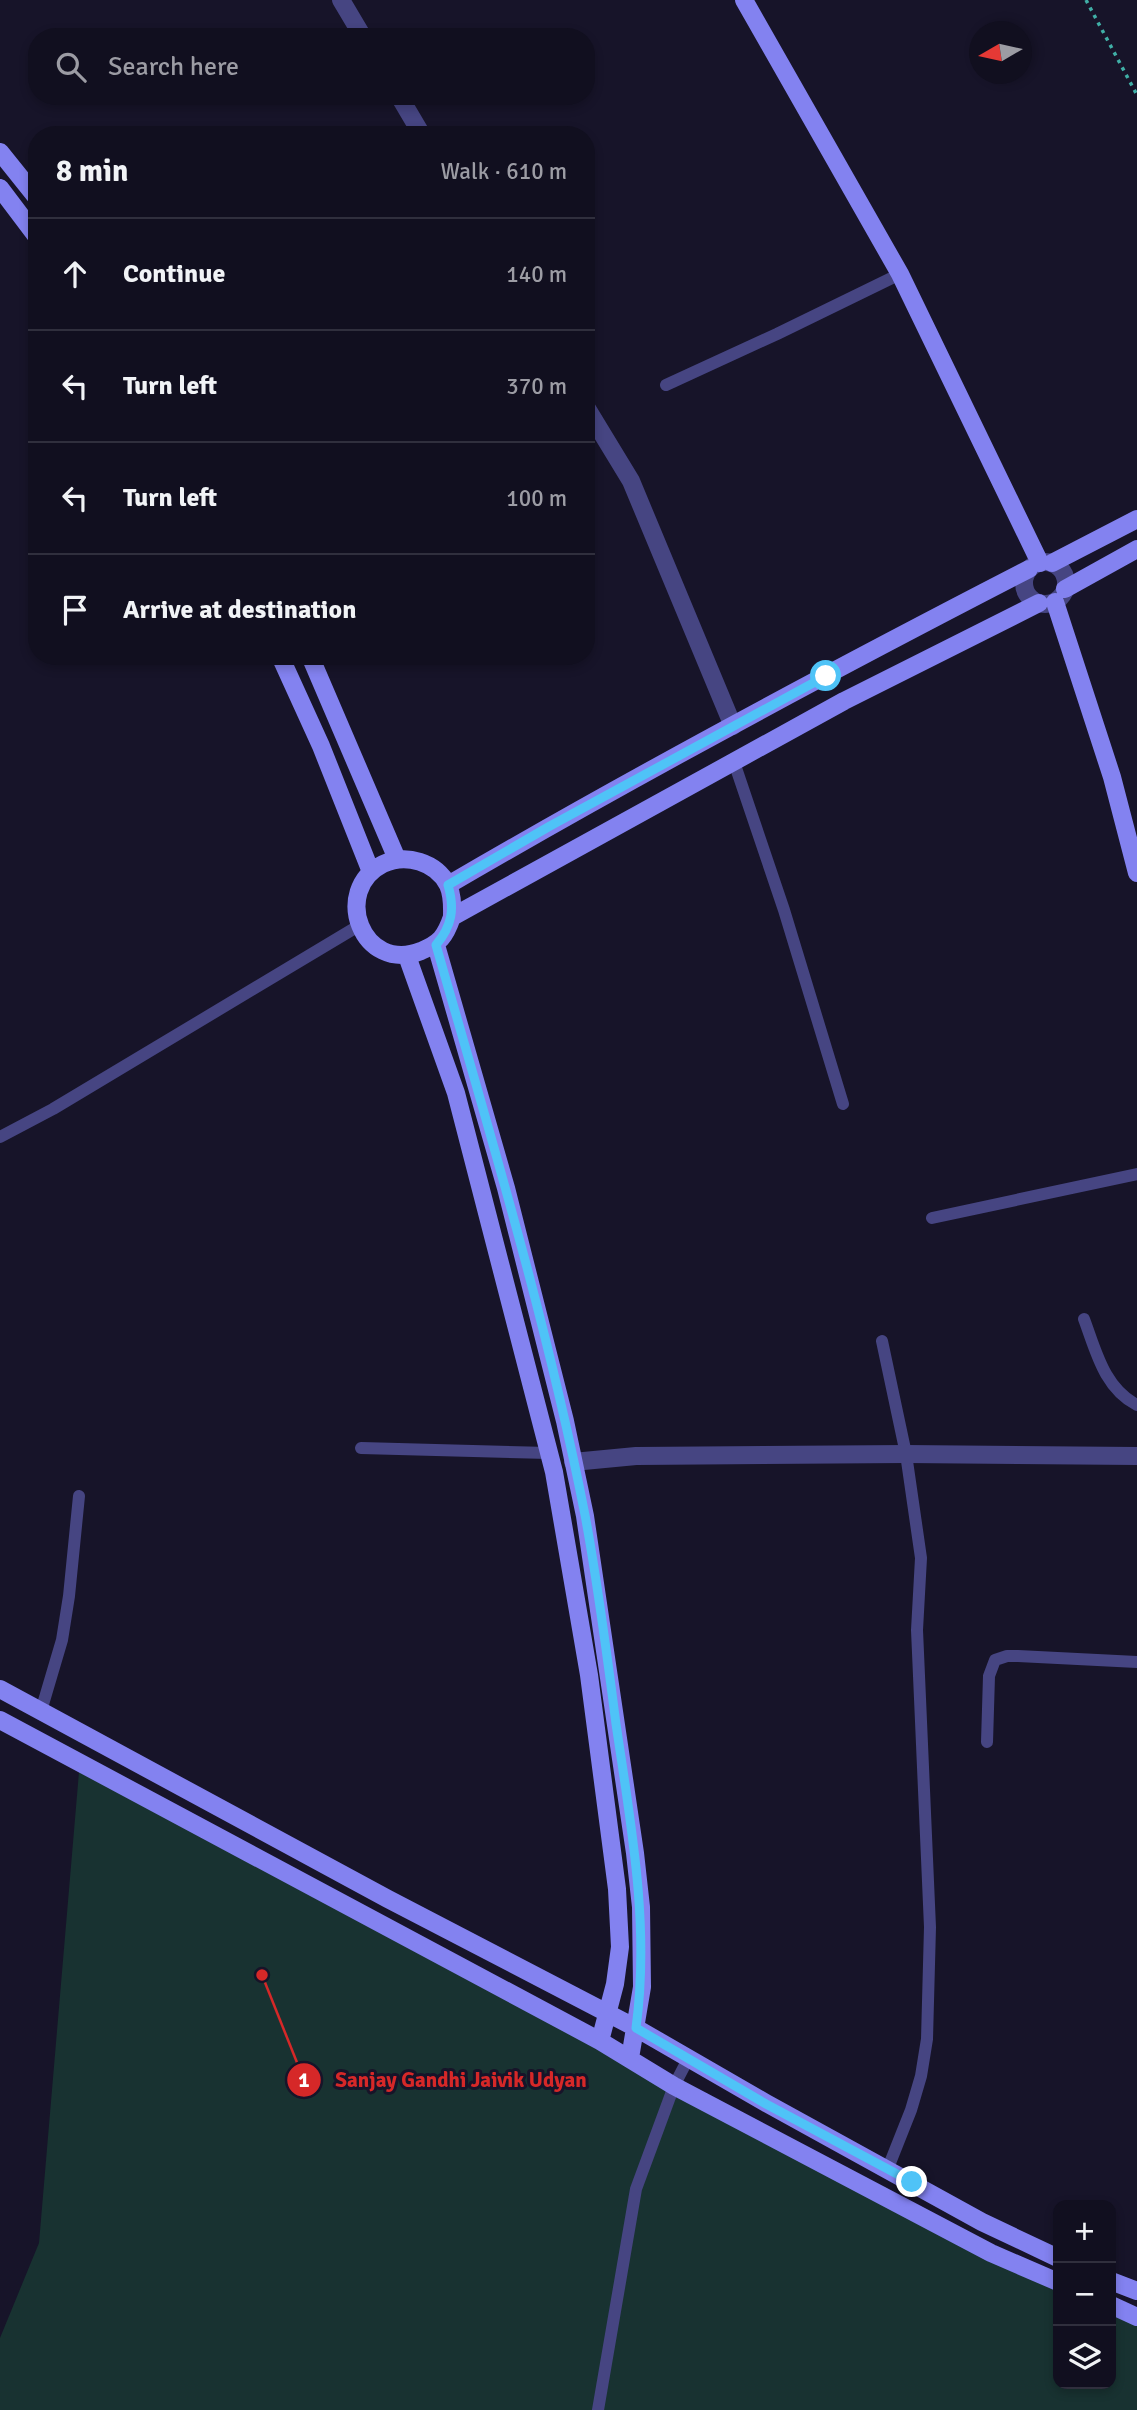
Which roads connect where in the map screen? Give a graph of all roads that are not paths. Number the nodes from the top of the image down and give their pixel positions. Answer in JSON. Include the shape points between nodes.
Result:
{"nodes":[{"id":1,"x":341,"y":0,"type":"edge"},
{"id":2,"x":744,"y":0,"type":"edge"},
{"id":3,"x":358,"y":28,"type":"edge"},
{"id":4,"x":404,"y":105,"type":"edge"},
{"id":5,"x":417,"y":126,"type":"edge"},
{"id":6,"x":0,"y":152,"type":"edge"},
{"id":7,"x":28,"y":187,"type":"edge"},
{"id":8,"x":0,"y":188,"type":"edge"},
{"id":9,"x":28,"y":225,"type":"edge"},
{"id":10,"x":900,"y":274,"type":"junction"},
{"id":11,"x":666,"y":385,"type":"dead end"},
{"id":12,"x":595,"y":422,"type":"edge"},
{"id":13,"x":1137,"y":519,"type":"edge"},
{"id":14,"x":1137,"y":549,"type":"edge"},
{"id":15,"x":1040,"y":565,"type":"junction"},
{"id":16,"x":1053,"y":598,"type":"junction"},
{"id":17,"x":284,"y":665,"type":"edge"},
{"id":18,"x":314,"y":665,"type":"edge"},
{"id":19,"x":733,"y":726,"type":"junction"},
{"id":20,"x":734,"y":762,"type":"junction"},
{"id":21,"x":397,"y":859,"type":"junction"},
{"id":22,"x":371,"y":872,"type":"junction"},
{"id":23,"x":1137,"y":873,"type":"edge"},
{"id":24,"x":448,"y":885,"type":"junction"},
{"id":25,"x":452,"y":917,"type":"junction"},
{"id":26,"x":360,"y":925,"type":"junction"},
{"id":27,"x":436,"y":945,"type":"junction"},
{"id":28,"x":407,"y":956,"type":"junction"},
{"id":29,"x":843,"y":1104,"type":"dead end"},
{"id":30,"x":0,"y":1137,"type":"edge"},
{"id":31,"x":1137,"y":1174,"type":"edge"},
{"id":32,"x":932,"y":1217,"type":"dead end"},
{"id":33,"x":1084,"y":1319,"type":"dead end"},
{"id":34,"x":882,"y":1341,"type":"dead end"},
{"id":35,"x":1137,"y":1405,"type":"edge"},
{"id":36,"x":361,"y":1448,"type":"dead end"},
{"id":37,"x":549,"y":1453,"type":"junction"},
{"id":38,"x":906,"y":1454,"type":"junction"},
{"id":39,"x":1137,"y":1456,"type":"edge"},
{"id":40,"x":573,"y":1462,"type":"junction"},
{"id":41,"x":79,"y":1496,"type":"dead end"},
{"id":42,"x":1137,"y":1662,"type":"edge"},
{"id":43,"x":0,"y":1689,"type":"edge"},
{"id":44,"x":41,"y":1711,"type":"junction"},
{"id":45,"x":0,"y":1720,"type":"edge"},
{"id":46,"x":987,"y":1742,"type":"dead end"},
{"id":47,"x":607,"y":2013,"type":"junction"},
{"id":48,"x":636,"y":2028,"type":"junction"},
{"id":49,"x":600,"y":2041,"type":"junction"},
{"id":50,"x":689,"y":2057,"type":"junction"},
{"id":51,"x":630,"y":2058,"type":"junction"},
{"id":52,"x":674,"y":2086,"type":"junction"},
{"id":53,"x":888,"y":2168,"type":"junction"},
{"id":54,"x":1053,"y":2256,"type":"edge"},
{"id":55,"x":1053,"y":2280,"type":"edge"},
{"id":56,"x":1116,"y":2283,"type":"edge"},
{"id":57,"x":1136,"y":2290,"type":"edge"},
{"id":58,"x":1123,"y":2310,"type":"edge"},
{"id":59,"x":598,"y":2410,"type":"edge"}],
"edges":[{"from":1,"to":3,"type":"street"},
{"from":2,"to":10,"type":"street"},
{"from":4,"to":5,"type":"street"},
{"from":6,"to":7,"type":"street"},
{"from":8,"to":9,"type":"street"},
{"from":10,"to":11,"type":"lane"},
{"from":10,"to":15,"type":"street"},
{"from":12,"to":19,"type":"street","via":[[631,481]]},
{"from":13,"to":15,"type":"street"},
{"from":14,"to":16,"type":"street"},
{"from":15,"to":16,"type":"street","via":[[1059,567],[1064,573]]},
{"from":15,"to":16,"type":"street","via":[[1024,584],[1026,592],[1032,599]]},
{"from":15,"to":19,"type":"street"},
{"from":16,"to":20,"type":"street","via":[[844,701]]},
{"from":16,"to":23,"type":"street","via":[[1112,777]]},
{"from":17,"to":22,"type":"street"},
{"from":18,"to":21,"type":"street"},
{"from":19,"to":24,"type":"street"},
{"from":20,"to":25,"type":"street"},
{"from":20,"to":29,"type":"lane"},
{"from":21,"to":22,"type":"street"},
{"from":21,"to":24,"type":"street","via":[[426,864]]},
{"from":22,"to":26,"type":"street","via":[[357,897]]},
{"from":24,"to":25,"type":"street"},
{"from":25,"to":27,"type":"street"},
{"from":26,"to":28,"type":"street","via":[[378,948]]},
{"from":26,"to":30,"type":"lane"},
{"from":27,"to":28,"type":"street"},
{"from":27,"to":40,"type":"street","via":[[506,1188]]},
{"from":28,"to":37,"type":"street","via":[[456,1093]]},
{"from":31,"to":32,"type":"lane"},
{"from":33,"to":35,"type":"lane","via":[[1112,1386]]},
{"from":34,"to":38,"type":"lane"},
{"from":36,"to":37,"type":"lane"},
{"from":37,"to":47,"type":"street","via":[[589,1675],[617,1889],[620,1947]]},
{"from":38,"to":39,"type":"street"},
{"from":38,"to":40,"type":"street","via":[[636,1456]]},
{"from":38,"to":53,"type":"lane","via":[[920,1559],[917,1630],[930,1927],[927,2039],[921,2076]]},
{"from":40,"to":48,"type":"street","via":[[600,1607],[635,1853],[642,1987]]},
{"from":41,"to":44,"type":"lane","via":[[62,1640]]},
{"from":42,"to":46,"type":"lane","via":[[1007,1656],[995,1660],[989,1676]]},
{"from":43,"to":44,"type":"street"},
{"from":44,"to":47,"type":"street"},
{"from":45,"to":49,"type":"street"},
{"from":47,"to":48,"type":"street"},
{"from":47,"to":49,"type":"street"},
{"from":48,"to":50,"type":"street"},
{"from":48,"to":51,"type":"street"},
{"from":49,"to":51,"type":"street"},
{"from":50,"to":52,"type":"lane"},
{"from":50,"to":53,"type":"street","via":[[766,2104]]},
{"from":51,"to":52,"type":"street"},
{"from":52,"to":55,"type":"street","via":[[990,2253]]},
{"from":52,"to":59,"type":"lane","via":[[636,2189]]},
{"from":53,"to":54,"type":"street"},
{"from":56,"to":57,"type":"street"},
{"from":57,"to":58,"type":"street"}]}
